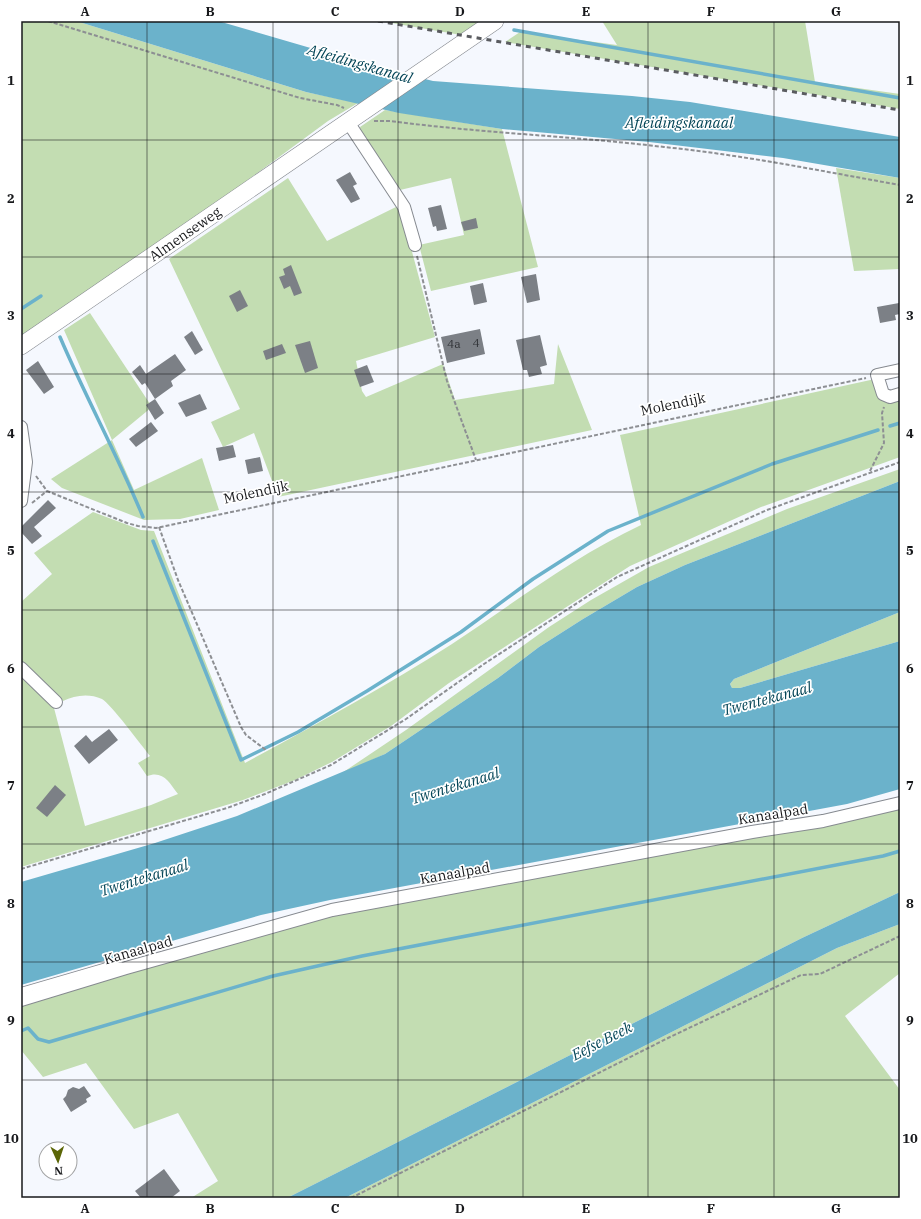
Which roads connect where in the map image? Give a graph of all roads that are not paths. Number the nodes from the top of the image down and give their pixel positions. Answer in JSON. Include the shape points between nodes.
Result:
{"nodes":[{"id":1,"x":495,"y":21,"type":"edge"},
{"id":2,"x":356,"y":116,"type":"junction"},
{"id":3,"x":414,"y":245,"type":"road end"},
{"id":4,"x":21,"y":346,"type":"edge"},
{"id":5,"x":900,"y":370,"type":"edge"},
{"id":6,"x":895,"y":396,"type":"edge"},
{"id":7,"x":21,"y":427,"type":"edge"},
{"id":8,"x":25,"y":503,"type":"edge"},
{"id":9,"x":21,"y":668,"type":"edge"},
{"id":10,"x":56,"y":702,"type":"dead end"},
{"id":11,"x":900,"y":803,"type":"edge"},
{"id":12,"x":126,"y":968,"type":"junction"},
{"id":13,"x":21,"y":991,"type":"edge"},
{"id":14,"x":21,"y":1000,"type":"edge"}],
"edges":[{"from":1,"to":2,"type":"main road","name":"Almenseweg"},
{"from":2,"to":3,"type":"street","via":[[404,207]]},
{"from":2,"to":4,"type":"main road","name":"Almenseweg"},
{"from":5,"to":6,"type":"street","via":[[877,375],[881,391],[886,396]]},
{"from":7,"to":8,"type":"street","via":[[26,462]]},
{"from":9,"to":10,"type":"street"},
{"from":11,"to":12,"type":"street","name":"Kanaalpad","via":[[823,821],[332,910]]},
{"from":12,"to":13,"type":"lane","via":[[117,963]]},
{"from":12,"to":14,"type":"street","name":"Kanaalpad"}]}
